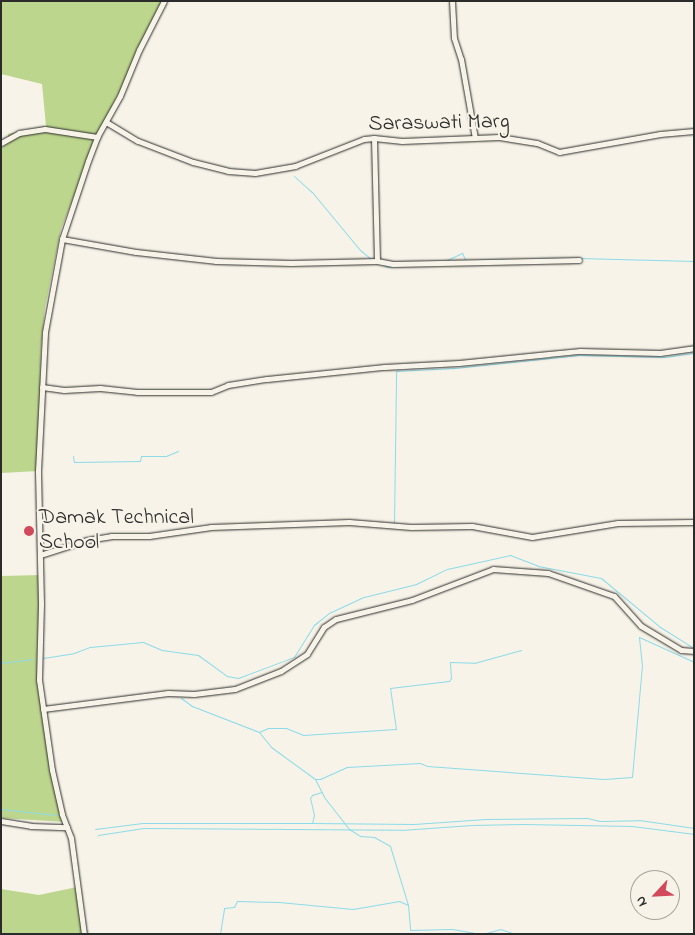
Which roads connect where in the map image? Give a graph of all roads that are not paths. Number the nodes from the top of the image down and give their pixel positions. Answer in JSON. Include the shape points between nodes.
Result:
{"nodes":[{"id":1,"x":164,"y":1,"type":"edge"},
{"id":2,"x":452,"y":1,"type":"edge"},
{"id":3,"x":106,"y":122,"type":"junction"},
{"id":4,"x":694,"y":131,"type":"edge"},
{"id":5,"x":97,"y":138,"type":"junction"},
{"id":6,"x":374,"y":138,"type":"junction"},
{"id":7,"x":475,"y":138,"type":"junction"},
{"id":8,"x":1,"y":143,"type":"edge"},
{"id":9,"x":62,"y":239,"type":"junction"},
{"id":10,"x":578,"y":260,"type":"dead end"},
{"id":11,"x":377,"y":261,"type":"junction"},
{"id":12,"x":694,"y":348,"type":"edge"},
{"id":13,"x":42,"y":387,"type":"junction"},
{"id":14,"x":694,"y":522,"type":"edge"},
{"id":15,"x":40,"y":555,"type":"junction"},
{"id":16,"x":694,"y":650,"type":"edge"},
{"id":17,"x":44,"y":709,"type":"junction"},
{"id":18,"x":1,"y":821,"type":"edge"},
{"id":19,"x":67,"y":828,"type":"junction"},
{"id":20,"x":84,"y":934,"type":"edge"}],
"edges":[{"from":1,"to":3,"type":"street"},
{"from":2,"to":7,"type":"street","via":[[454,38],[461,59]]},
{"from":3,"to":5,"type":"street"},
{"from":3,"to":6,"type":"street","name":"Saraswati Marg","via":[[138,141],[228,172],[255,173],[295,166]]},
{"from":4,"to":7,"type":"street","name":"Saraswati Marg","via":[[559,152],[523,140]]},
{"from":5,"to":8,"type":"street","via":[[45,129],[19,133]]},
{"from":5,"to":9,"type":"street"},
{"from":6,"to":7,"type":"street","name":"Saraswati Marg","via":[[402,141]]},
{"from":6,"to":11,"type":"street"},
{"from":9,"to":11,"type":"street","via":[[216,261]]},
{"from":9,"to":13,"type":"street","via":[[48,308]]},
{"from":10,"to":11,"type":"street","via":[[436,264]]},
{"from":12,"to":13,"type":"street","via":[[660,353],[580,351],[376,368],[267,379],[211,392]]},
{"from":13,"to":15,"type":"street","via":[[38,480]]},
{"from":14,"to":15,"type":"street","via":[[618,523],[532,537],[472,526],[411,527],[349,522],[211,527],[149,536],[111,536]]},
{"from":15,"to":17,"type":"street","via":[[38,664]]},
{"from":16,"to":17,"type":"street","via":[[681,650],[641,626],[614,596],[548,573],[493,569],[412,600],[336,619],[324,627],[307,654],[281,671],[235,689],[194,694],[168,693]]},
{"from":17,"to":19,"type":"street","via":[[52,770]]},
{"from":18,"to":19,"type":"street"},
{"from":19,"to":20,"type":"street"}]}
